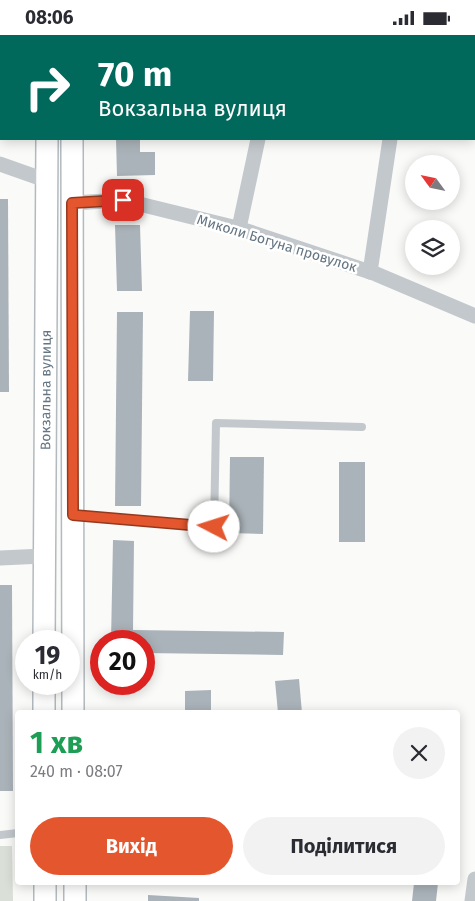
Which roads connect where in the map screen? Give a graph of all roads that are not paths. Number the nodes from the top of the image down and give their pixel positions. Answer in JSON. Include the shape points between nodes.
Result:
{"nodes":[{"id":1,"x":47,"y":140,"type":"edge"},
{"id":2,"x":72,"y":140,"type":"edge"},
{"id":3,"x":258,"y":140,"type":"edge"},
{"id":4,"x":390,"y":140,"type":"edge"},
{"id":5,"x":0,"y":164,"type":"edge"},
{"id":6,"x":48,"y":181,"type":"junction"},
{"id":7,"x":72,"y":203,"type":"junction"},
{"id":8,"x":239,"y":228,"type":"junction"},
{"id":9,"x":370,"y":272,"type":"junction"},
{"id":10,"x":475,"y":316,"type":"edge"},
{"id":11,"x":362,"y":427,"type":"dead end"},
{"id":12,"x":73,"y":515,"type":"junction"},
{"id":13,"x":44,"y":556,"type":"junction"},
{"id":14,"x":0,"y":558,"type":"edge"},
{"id":15,"x":44,"y":630,"type":"edge"},
{"id":16,"x":44,"y":695,"type":"edge"},
{"id":17,"x":44,"y":710,"type":"edge"},
{"id":18,"x":73,"y":710,"type":"edge"},
{"id":19,"x":15,"y":833,"type":"edge"},
{"id":20,"x":0,"y":835,"type":"edge"},
{"id":21,"x":475,"y":879,"type":"edge"},
{"id":22,"x":45,"y":885,"type":"edge"},
{"id":23,"x":75,"y":885,"type":"edge"},
{"id":24,"x":45,"y":901,"type":"edge"},
{"id":25,"x":75,"y":901,"type":"edge"},
{"id":26,"x":472,"y":901,"type":"edge"}],
"edges":[{"from":1,"to":6,"type":"street","name":"Вокзальна вулиця"},
{"from":2,"to":7,"type":"street","name":"Вокзальна вулиця"},
{"from":3,"to":8,"type":"street"},
{"from":4,"to":9,"type":"street"},
{"from":5,"to":6,"type":"street"},
{"from":6,"to":13,"type":"street","name":"Вокзальна вулиця"},
{"from":7,"to":8,"type":"street","name":"Миколи Богуна провулок","via":[[123,200]]},
{"from":7,"to":12,"type":"street","name":"Вокзальна вулиця"},
{"from":8,"to":9,"type":"street","name":"Миколи Богуна провулок"},
{"from":9,"to":10,"type":"street","name":"Миколи Богуна провулок"},
{"from":11,"to":12,"type":"lane","via":[[216,423],[214,527]]},
{"from":12,"to":18,"type":"street","name":"Вокзальна вулиця"},
{"from":13,"to":14,"type":"street"},
{"from":13,"to":15,"type":"street","name":"Вокзальна вулиця"},
{"from":16,"to":17,"type":"street"},
{"from":19,"to":20,"type":"lane"},
{"from":21,"to":26,"type":"street"},
{"from":22,"to":24,"type":"street"},
{"from":23,"to":25,"type":"street"}]}
